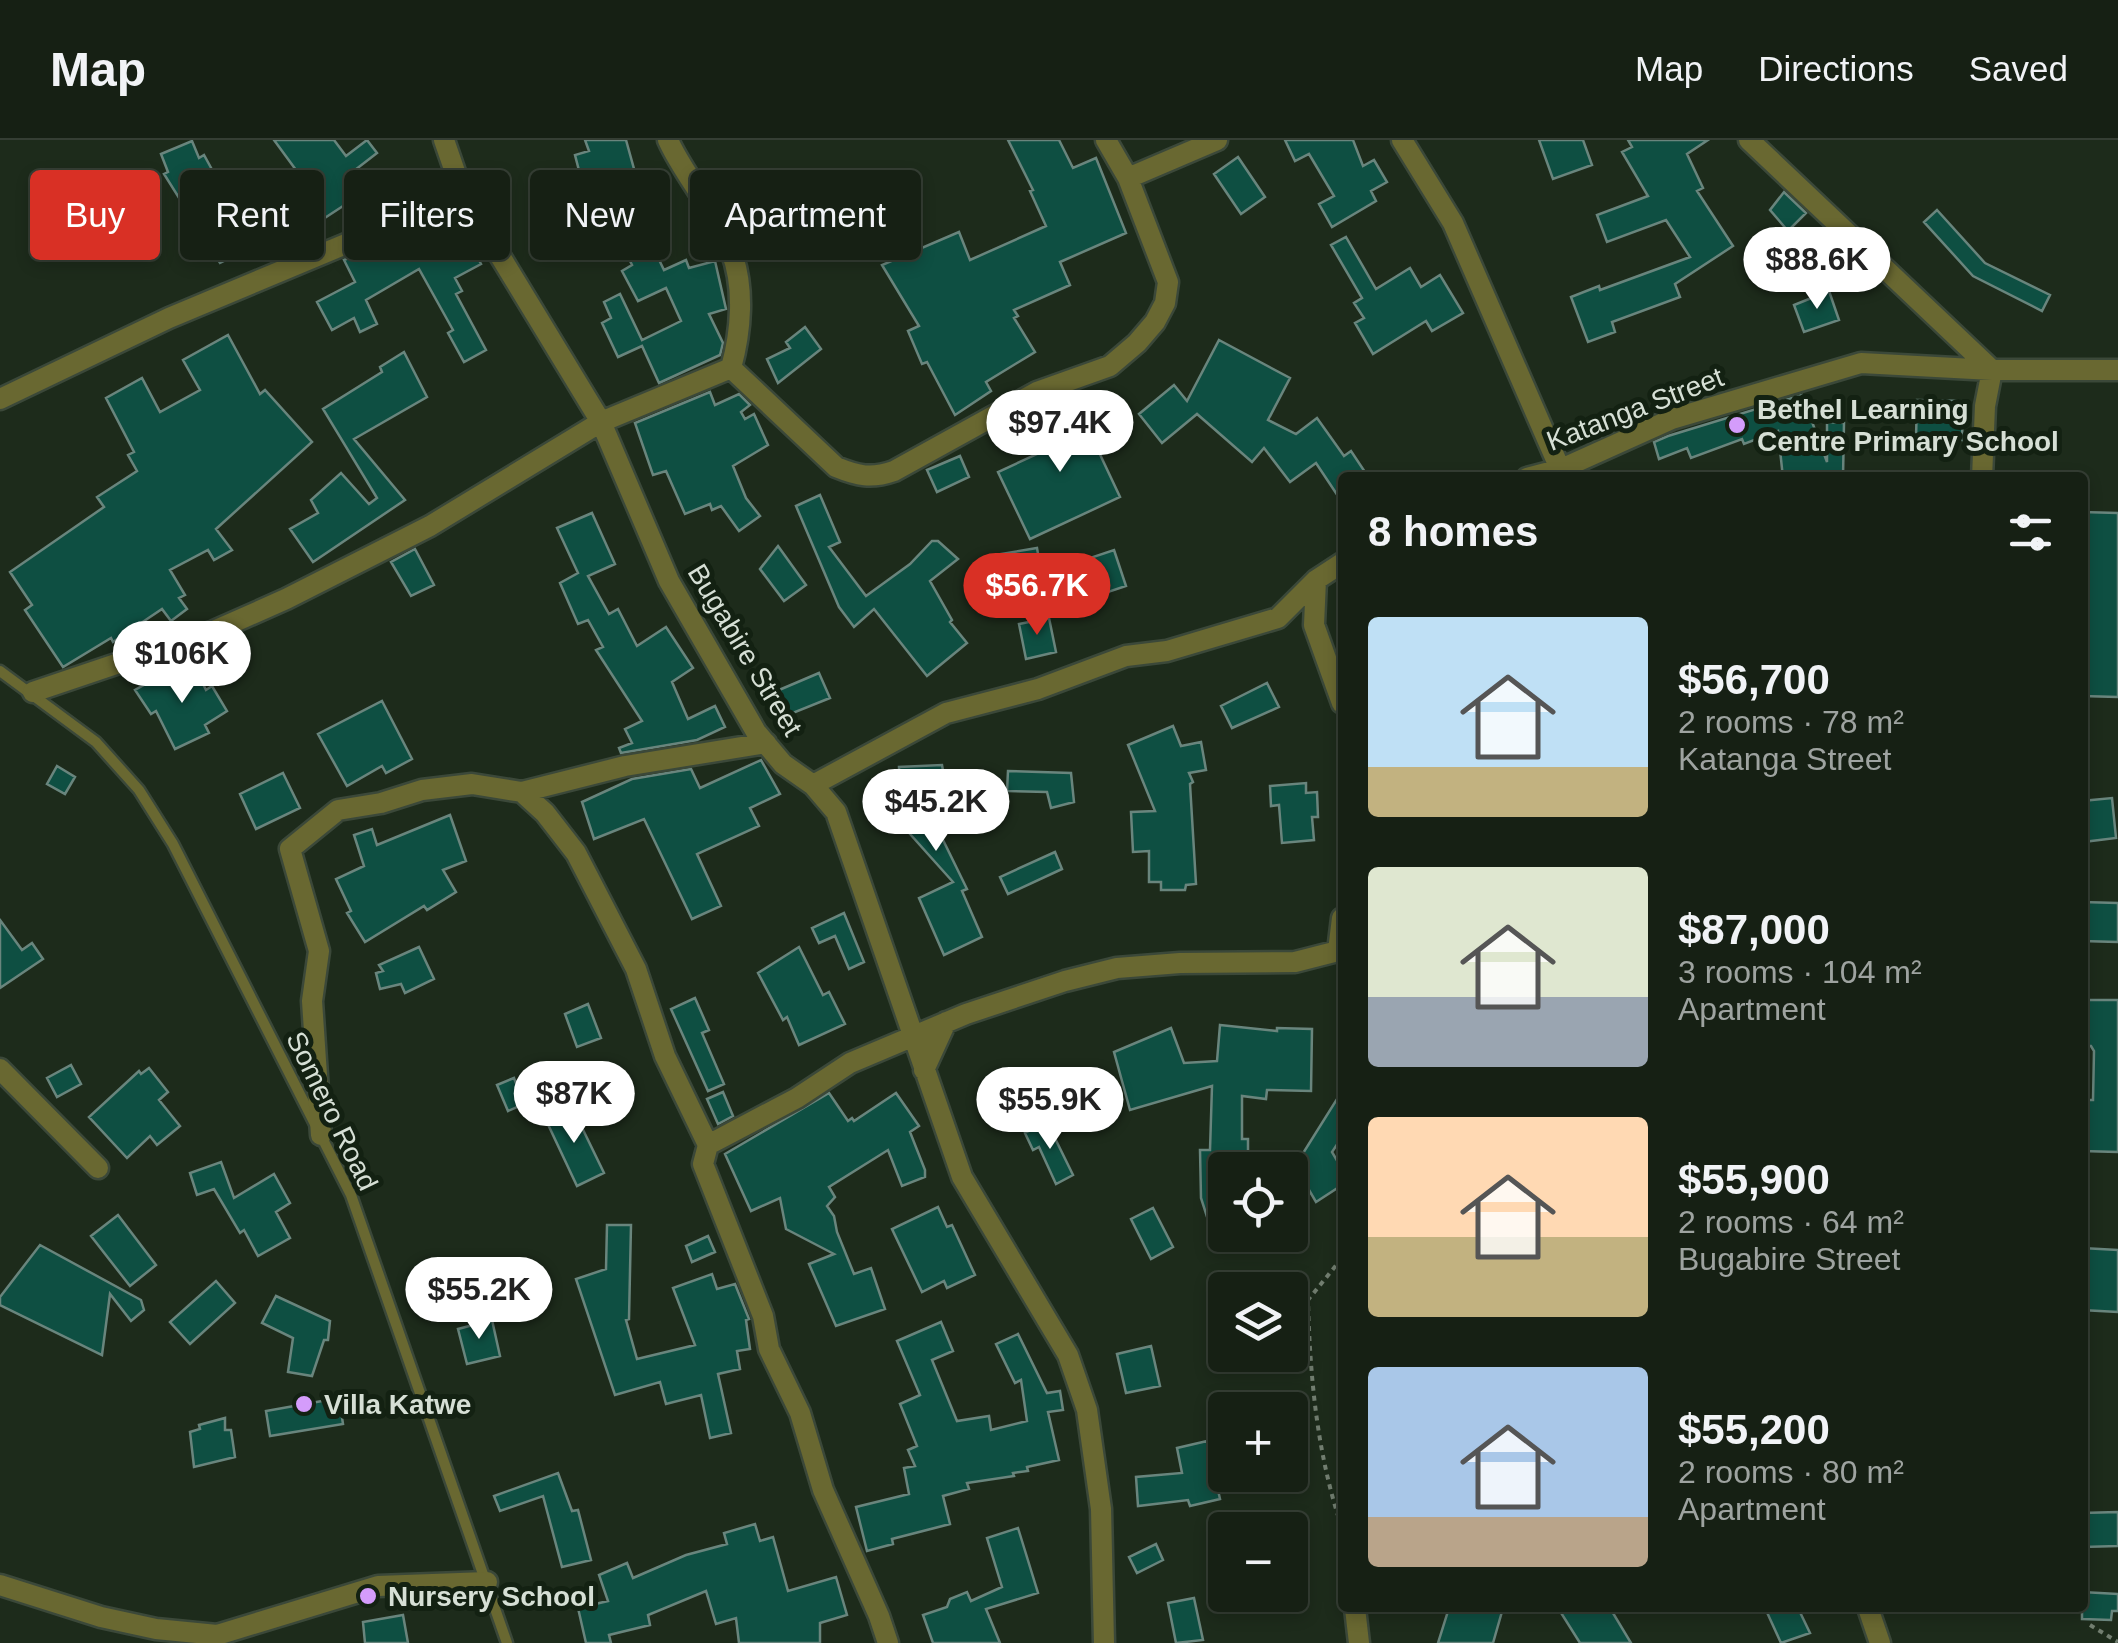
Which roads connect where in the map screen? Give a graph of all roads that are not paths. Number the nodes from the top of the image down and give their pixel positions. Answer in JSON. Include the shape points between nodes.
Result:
{"nodes":[{"id":1,"x":444,"y":140,"type":"edge"},
{"id":2,"x":668,"y":140,"type":"edge"},
{"id":3,"x":1106,"y":140,"type":"edge"},
{"id":4,"x":1217,"y":140,"type":"edge"},
{"id":5,"x":1402,"y":140,"type":"edge"},
{"id":6,"x":1749,"y":140,"type":"edge"},
{"id":7,"x":454,"y":170,"type":"edge"},
{"id":8,"x":1128,"y":178,"type":"junction"},
{"id":9,"x":344,"y":245,"type":"edge"},
{"id":10,"x":503,"y":260,"type":"edge"},
{"id":11,"x":731,"y":368,"type":"junction"},
{"id":12,"x":1992,"y":370,"type":"junction"},
{"id":13,"x":2118,"y":370,"type":"edge"},
{"id":14,"x":0,"y":399,"type":"edge"},
{"id":15,"x":601,"y":422,"type":"junction"},
{"id":16,"x":1562,"y":472,"type":"edge"},
{"id":17,"x":1564,"y":472,"type":"edge"},
{"id":18,"x":1982,"y":472,"type":"edge"},
{"id":19,"x":1338,"y":566,"type":"edge"},
{"id":20,"x":1316,"y":580,"type":"junction"},
{"id":21,"x":1278,"y":618,"type":"junction"},
{"id":22,"x":1314,"y":625,"type":"junction"},
{"id":23,"x":0,"y":670,"type":"edge"},
{"id":24,"x":33,"y":692,"type":"junction"},
{"id":25,"x":1338,"y":692,"type":"edge"},
{"id":26,"x":766,"y":744,"type":"junction"},
{"id":27,"x":813,"y":786,"type":"junction"},
{"id":28,"x":522,"y":792,"type":"junction"},
{"id":29,"x":1338,"y":952,"type":"edge"},
{"id":30,"x":946,"y":1022,"type":"junction"},
{"id":31,"x":911,"y":1036,"type":"junction"},
{"id":32,"x":0,"y":1069,"type":"edge"},
{"id":33,"x":924,"y":1070,"type":"junction"},
{"id":34,"x":321,"y":1135,"type":"junction"},
{"id":35,"x":708,"y":1145,"type":"junction"},
{"id":36,"x":98,"y":1168,"type":"dead end"},
{"id":37,"x":487,"y":1582,"type":"junction"},
{"id":38,"x":0,"y":1585,"type":"edge"},
{"id":39,"x":1355,"y":1612,"type":"edge"},
{"id":40,"x":1869,"y":1612,"type":"edge"},
{"id":41,"x":507,"y":1643,"type":"edge"},
{"id":42,"x":888,"y":1643,"type":"edge"},
{"id":43,"x":1104,"y":1643,"type":"edge"},
{"id":44,"x":1359,"y":1643,"type":"edge"},
{"id":45,"x":1880,"y":1643,"type":"edge"}],
"edges":[{"from":1,"to":7,"type":"street","name":"Bugabire Street"},
{"from":2,"to":11,"type":"street","via":[[736,267],[740,328]]},
{"from":3,"to":8,"type":"street"},
{"from":4,"to":8,"type":"street"},
{"from":5,"to":16,"type":"street","via":[[1453,223]]},
{"from":6,"to":12,"type":"street"},
{"from":8,"to":11,"type":"street","via":[[1168,282],[1156,322],[1110,366],[1038,392],[894,471],[874,478],[836,467]]},
{"from":9,"to":14,"type":"street"},
{"from":10,"to":15,"type":"street","name":"Bugabire Street"},
{"from":11,"to":15,"type":"street"},
{"from":12,"to":13,"type":"street","name":"Katanga Street"},
{"from":12,"to":17,"type":"street","name":"Katanga Street","via":[[1861,363],[1672,419]]},
{"from":12,"to":18,"type":"street"},
{"from":15,"to":24,"type":"street","via":[[430,526],[286,599],[214,631]]},
{"from":15,"to":26,"type":"street","name":"Bugabire Street","via":[[670,580]]},
{"from":19,"to":20,"type":"street"},
{"from":20,"to":21,"type":"street"},
{"from":20,"to":22,"type":"street"},
{"from":21,"to":22,"type":"street"},
{"from":21,"to":27,"type":"street","via":[[1167,651],[1126,656],[946,713]]},
{"from":22,"to":25,"type":"street"},
{"from":23,"to":24,"type":"lane","name":"Somero Road"},
{"from":24,"to":34,"type":"lane","name":"Somero Road","via":[[96,742],[139,790]]},
{"from":26,"to":27,"type":"street","name":"Bugabire Street"},
{"from":26,"to":28,"type":"street","via":[[624,766]]},
{"from":27,"to":31,"type":"street","name":"Bugabire Street","via":[[836,812]]},
{"from":28,"to":34,"type":"street","via":[[472,784],[338,810],[290,850],[319,951],[312,1000]]},
{"from":28,"to":35,"type":"street","via":[[576,853],[636,969],[666,1056]]},
{"from":29,"to":30,"type":"street","via":[[1296,962],[1118,968]]},
{"from":30,"to":31,"type":"street"},
{"from":30,"to":33,"type":"street"},
{"from":31,"to":33,"type":"street","name":"Bugabire Street"},
{"from":31,"to":35,"type":"street","via":[[850,1063]]},
{"from":32,"to":36,"type":"street"},
{"from":33,"to":43,"type":"street","name":"Bugabire Street","via":[[962,1178],[1068,1355],[1087,1410],[1101,1509]]},
{"from":34,"to":37,"type":"lane","name":"Somero Road","via":[[350,1196]]},
{"from":35,"to":42,"type":"street","via":[[703,1164],[763,1316],[769,1349]]},
{"from":37,"to":38,"type":"street","via":[[378,1586],[218,1635],[120,1621]]},
{"from":37,"to":41,"type":"lane","name":"Somero Road"},
{"from":39,"to":44,"type":"street"},
{"from":40,"to":45,"type":"street"}]}
